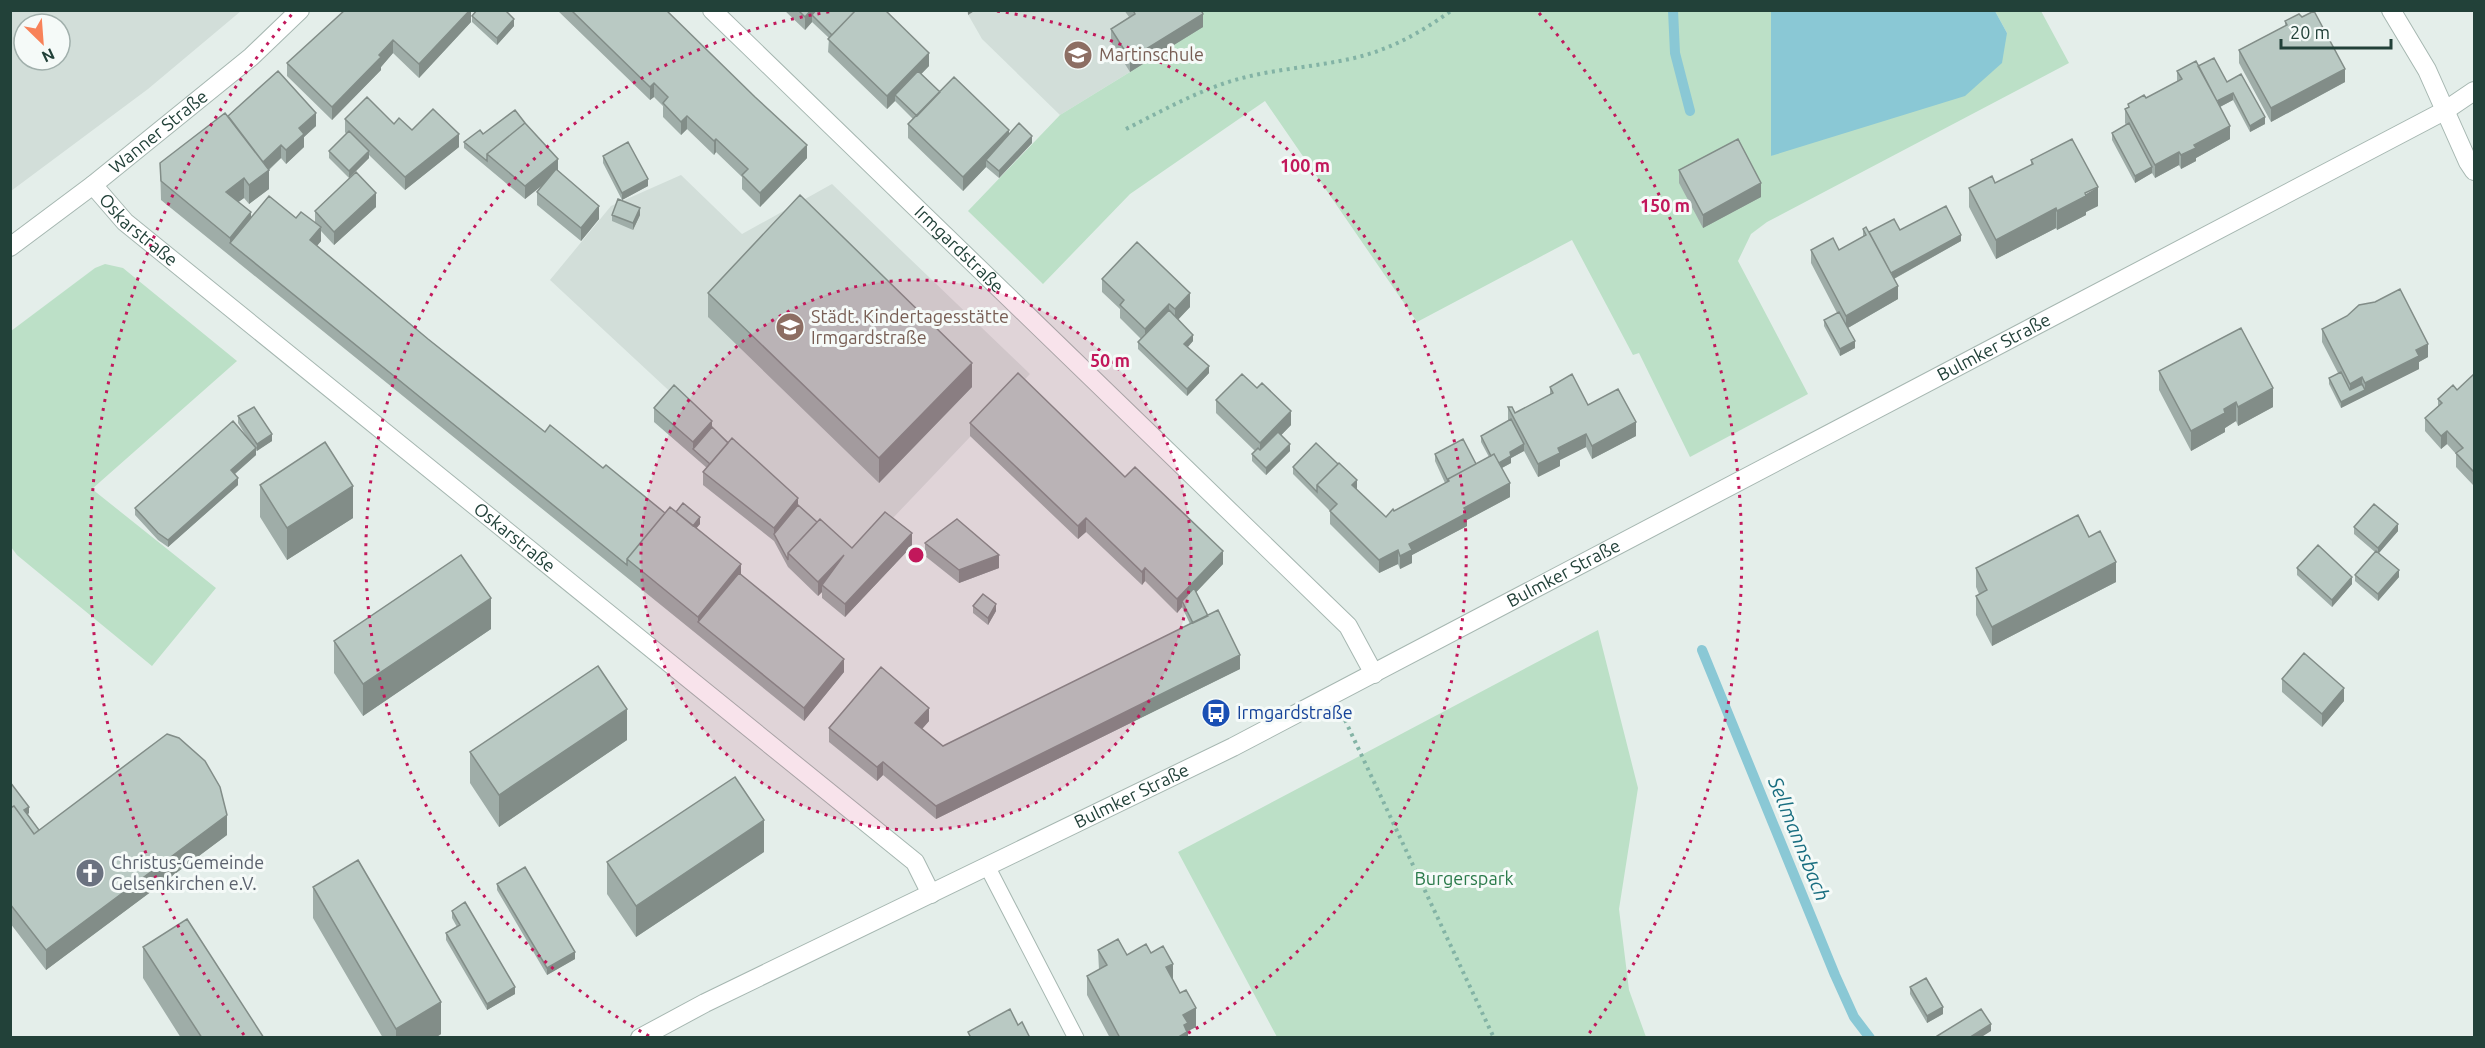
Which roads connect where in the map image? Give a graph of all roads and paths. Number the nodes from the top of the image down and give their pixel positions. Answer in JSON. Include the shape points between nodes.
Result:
{"nodes":[{"id":1,"x":300,"y":10,"type":"edge"},
{"id":2,"x":712,"y":10,"type":"edge"},
{"id":3,"x":1452,"y":10,"type":"edge"},
{"id":4,"x":2391,"y":10,"type":"edge"},
{"id":5,"x":2475,"y":91,"type":"edge"},
{"id":6,"x":2446,"y":110,"type":"junction"},
{"id":7,"x":1126,"y":129,"type":"dead end"},
{"id":8,"x":2475,"y":171,"type":"edge"},
{"id":9,"x":93,"y":185,"type":"junction"},
{"id":10,"x":10,"y":247,"type":"edge"},
{"id":11,"x":1374,"y":674,"type":"junction"},
{"id":12,"x":1334,"y":695,"type":"junction"},
{"id":13,"x":988,"y":868,"type":"junction"},
{"id":14,"x":931,"y":894,"type":"junction"},
{"id":15,"x":640,"y":1038,"type":"edge"},
{"id":16,"x":1076,"y":1038,"type":"edge"},
{"id":17,"x":1494,"y":1038,"type":"edge"}],
"edges":[{"from":1,"to":9,"type":"street","name":"Wanner Straße","via":[[251,57]]},
{"from":2,"to":11,"type":"street","name":"Irmgardstraße","via":[[1347,626]]},
{"from":3,"to":7,"type":"path","via":[[1426,29],[1391,46],[1362,56],[1237,79],[1194,95]]},
{"from":4,"to":6,"type":"street","via":[[2427,69]]},
{"from":5,"to":6,"type":"street","name":"Bulmker Straße"},
{"from":6,"to":8,"type":"street"},
{"from":6,"to":11,"type":"street","name":"Bulmker Straße"},
{"from":9,"to":10,"type":"street","name":"Wanner Straße"},
{"from":9,"to":14,"type":"street","name":"Oskarstraße","via":[[125,222],[915,862]]},
{"from":11,"to":12,"type":"street","name":"Bulmker Straße"},
{"from":12,"to":13,"type":"street","name":"Bulmker Straße"},
{"from":12,"to":17,"type":"path"},
{"from":13,"to":14,"type":"street","name":"Bulmker Straße"},
{"from":13,"to":16,"type":"lane"},
{"from":14,"to":15,"type":"street","name":"Bulmker Straße"}]}
